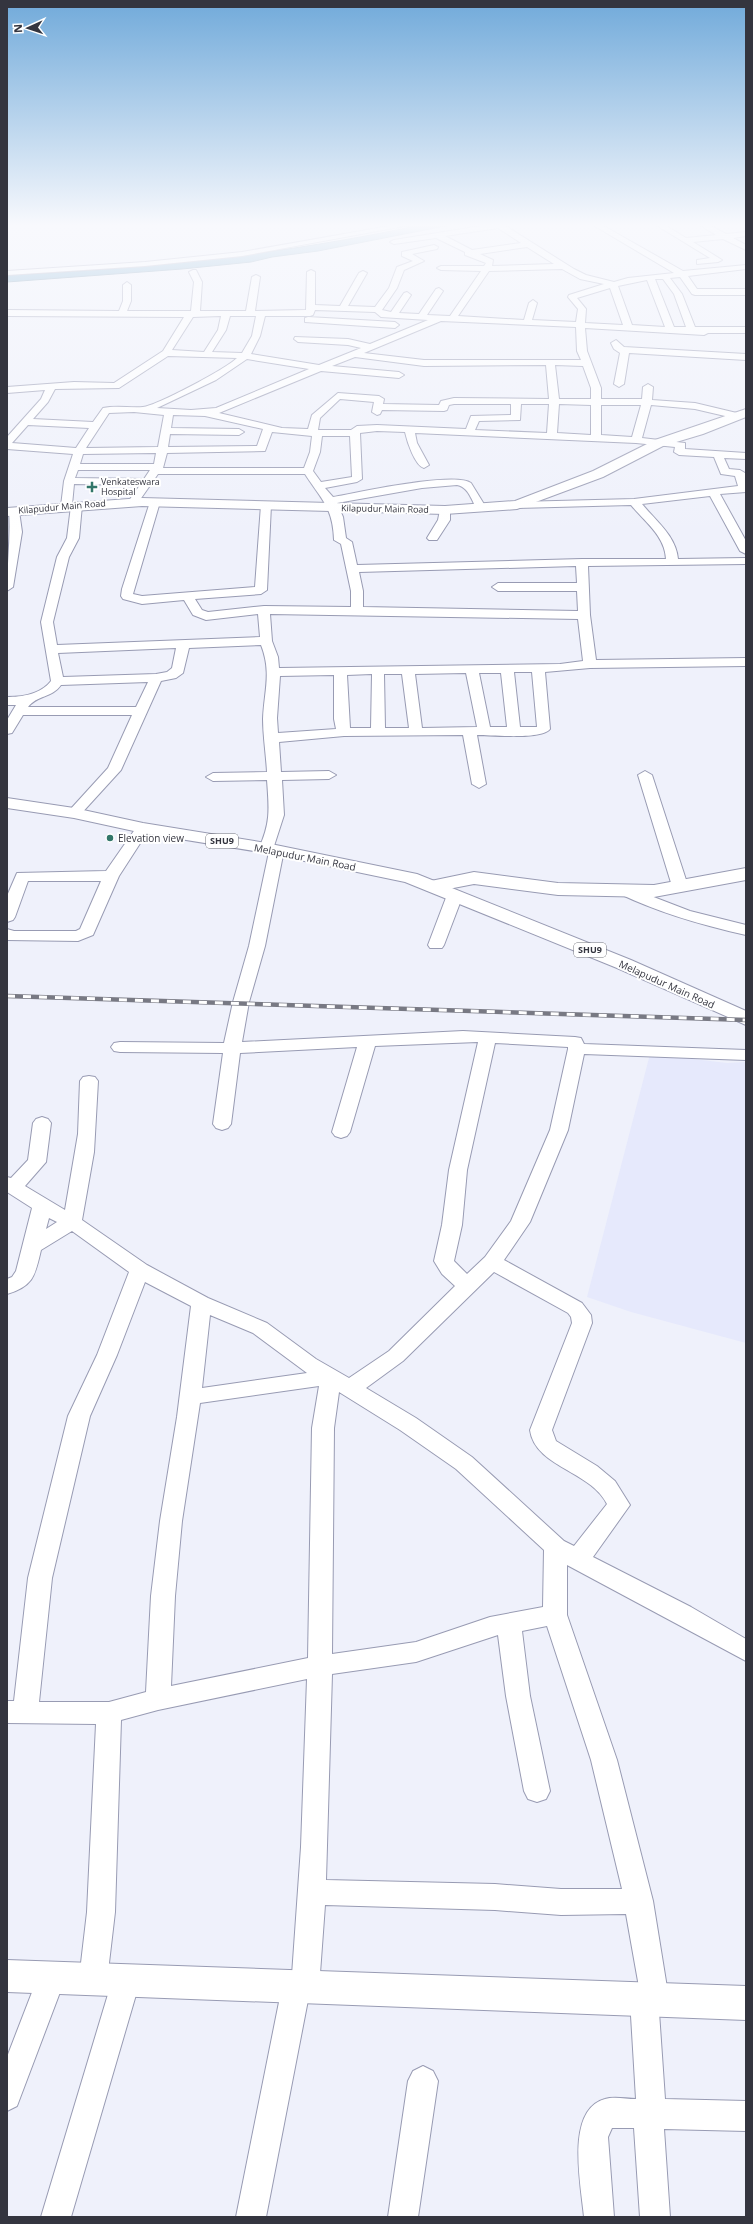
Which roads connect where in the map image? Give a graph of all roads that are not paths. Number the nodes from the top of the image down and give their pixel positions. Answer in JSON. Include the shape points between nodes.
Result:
{"nodes":[{"id":1,"x":182,"y":329,"type":"edge"},
{"id":2,"x":222,"y":329,"type":"edge"},
{"id":3,"x":257,"y":329,"type":"edge"},
{"id":4,"x":302,"y":329,"type":"edge"},
{"id":5,"x":417,"y":329,"type":"edge"},
{"id":6,"x":580,"y":329,"type":"edge"},
{"id":7,"x":615,"y":329,"type":"edge"},
{"id":8,"x":654,"y":329,"type":"edge"},
{"id":9,"x":671,"y":330,"type":"joint"},
{"id":10,"x":692,"y":330,"type":"junction"},
{"id":11,"x":746,"y":330,"type":"edge"},
{"id":12,"x":746,"y":339,"type":"edge"},
{"id":13,"x":374,"y":346,"type":"junction"},
{"id":14,"x":623,"y":350,"type":"junction"},
{"id":15,"x":166,"y":353,"type":"junction"},
{"id":16,"x":354,"y":354,"type":"junction"},
{"id":17,"x":206,"y":355,"type":"junction"},
{"id":18,"x":418,"y":355,"type":"dead end"},
{"id":19,"x":245,"y":356,"type":"junction"},
{"id":20,"x":746,"y":357,"type":"edge"},
{"id":21,"x":550,"y":362,"type":"junction"},
{"id":22,"x":588,"y":363,"type":"junction"},
{"id":23,"x":320,"y":368,"type":"junction"},
{"id":24,"x":399,"y":375,"type":"dead end"},
{"id":25,"x":619,"y":384,"type":"dead end"},
{"id":26,"x":116,"y":386,"type":"junction"},
{"id":27,"x":50,"y":387,"type":"junction"},
{"id":28,"x":648,"y":387,"type":"dead end"},
{"id":29,"x":7,"y":390,"type":"edge"},
{"id":30,"x":516,"y":401,"type":"junction"},
{"id":31,"x":554,"y":401,"type":"junction"},
{"id":32,"x":596,"y":401,"type":"junction"},
{"id":33,"x":647,"y":402,"type":"junction"},
{"id":34,"x":377,"y":407,"type":"junction"},
{"id":35,"x":114,"y":409,"type":"junction"},
{"id":36,"x":145,"y":410,"type":"junction"},
{"id":37,"x":169,"y":412,"type":"junction"},
{"id":38,"x":206,"y":413,"type":"junction"},
{"id":39,"x":743,"y":418,"type":"edge"},
{"id":40,"x":27,"y":422,"type":"junction"},
{"id":41,"x":97,"y":425,"type":"junction"},
{"id":42,"x":268,"y":428,"type":"junction"},
{"id":43,"x":377,"y":428,"type":"junction"},
{"id":44,"x":166,"y":430,"type":"junction"},
{"id":45,"x":410,"y":430,"type":"junction"},
{"id":46,"x":239,"y":432,"type":"dead end"},
{"id":47,"x":315,"y":432,"type":"junction"},
{"id":48,"x":355,"y":433,"type":"junction"},
{"id":49,"x":469,"y":433,"type":"junction"},
{"id":50,"x":552,"y":436,"type":"junction"},
{"id":51,"x":596,"y":438,"type":"junction"},
{"id":52,"x":636,"y":440,"type":"junction"},
{"id":53,"x":7,"y":443,"type":"edge"},
{"id":54,"x":661,"y":443,"type":"junction"},
{"id":55,"x":7,"y":446,"type":"edge"},
{"id":56,"x":162,"y":450,"type":"junction"},
{"id":57,"x":79,"y":451,"type":"junction"},
{"id":58,"x":717,"y":453,"type":"junction"},
{"id":59,"x":746,"y":456,"type":"edge"},
{"id":60,"x":424,"y":465,"type":"dead end"},
{"id":61,"x":74,"y":467,"type":"junction"},
{"id":62,"x":157,"y":469,"type":"junction"},
{"id":63,"x":308,"y":471,"type":"junction"},
{"id":64,"x":69,"y":481,"type":"junction"},
{"id":65,"x":149,"y":482,"type":"junction"},
{"id":66,"x":317,"y":486,"type":"junction"},
{"id":67,"x":745,"y":489,"type":"edge"},
{"id":68,"x":714,"y":493,"type":"junction"},
{"id":69,"x":133,"y":502,"type":"junction"},
{"id":70,"x":155,"y":502,"type":"junction"},
{"id":71,"x":634,"y":502,"type":"junction"},
{"id":72,"x":333,"y":504,"type":"junction"},
{"id":73,"x":266,"y":505,"type":"junction"},
{"id":74,"x":517,"y":505,"type":"junction"},
{"id":75,"x":72,"y":506,"type":"junction"},
{"id":76,"x":482,"y":509,"type":"junction"},
{"id":77,"x":445,"y":510,"type":"junction"},
{"id":78,"x":10,"y":512,"type":"edge"},
{"id":79,"x":433,"y":538,"type":"dead end"},
{"id":80,"x":746,"y":551,"type":"edge"},
{"id":81,"x":746,"y":561,"type":"edge"},
{"id":82,"x":582,"y":562,"type":"junction"},
{"id":83,"x":672,"y":563,"type":"junction"},
{"id":84,"x":352,"y":569,"type":"junction"},
{"id":85,"x":498,"y":586,"type":"dead end"},
{"id":86,"x":7,"y":587,"type":"edge"},
{"id":87,"x":583,"y":587,"type":"junction"},
{"id":88,"x":188,"y":597,"type":"junction"},
{"id":89,"x":264,"y":610,"type":"junction"},
{"id":90,"x":357,"y":611,"type":"junction"},
{"id":91,"x":584,"y":615,"type":"junction"},
{"id":92,"x":266,"y":641,"type":"junction"},
{"id":93,"x":183,"y":644,"type":"junction"},
{"id":94,"x":52,"y":649,"type":"junction"},
{"id":95,"x":746,"y":662,"type":"edge"},
{"id":96,"x":590,"y":664,"type":"junction"},
{"id":97,"x":507,"y":668,"type":"junction"},
{"id":98,"x":538,"y":668,"type":"junction"},
{"id":99,"x":472,"y":669,"type":"junction"},
{"id":100,"x":378,"y":670,"type":"junction"},
{"id":101,"x":408,"y":670,"type":"junction"},
{"id":102,"x":273,"y":672,"type":"junction"},
{"id":103,"x":340,"y":672,"type":"junction"},
{"id":104,"x":156,"y":678,"type":"junction"},
{"id":105,"x":58,"y":681,"type":"junction"},
{"id":106,"x":7,"y":701,"type":"edge"},
{"id":107,"x":23,"y":706,"type":"junction"},
{"id":108,"x":142,"y":711,"type":"junction"},
{"id":109,"x":7,"y":730,"type":"edge"},
{"id":110,"x":468,"y":731,"type":"junction"},
{"id":111,"x":484,"y":731,"type":"junction"},
{"id":112,"x":344,"y":732,"type":"junction"},
{"id":113,"x":416,"y":732,"type":"junction"},
{"id":114,"x":514,"y":732,"type":"junction"},
{"id":115,"x":378,"y":733,"type":"junction"},
{"id":116,"x":272,"y":738,"type":"junction"},
{"id":117,"x":274,"y":775,"type":"junction"},
{"id":118,"x":329,"y":775,"type":"dead end"},
{"id":119,"x":646,"y":775,"type":"dead end"},
{"id":120,"x":213,"y":776,"type":"dead end"},
{"id":121,"x":479,"y":784,"type":"dead end"},
{"id":122,"x":8,"y":803,"type":"edge"},
{"id":123,"x":74,"y":813,"type":"junction"},
{"id":124,"x":143,"y":828,"type":"junction"},
{"id":125,"x":272,"y":849,"type":"junction"},
{"id":126,"x":746,"y":874,"type":"edge"},
{"id":127,"x":111,"y":876,"type":"junction"},
{"id":128,"x":433,"y":886,"type":"junction"},
{"id":129,"x":680,"y":886,"type":"junction"},
{"id":130,"x":625,"y":891,"type":"junction"},
{"id":131,"x":455,"y":895,"type":"junction"},
{"id":132,"x":7,"y":917,"type":"edge"},
{"id":133,"x":746,"y":930,"type":"edge"},
{"id":134,"x":7,"y":934,"type":"edge"},
{"id":135,"x":436,"y":945,"type":"dead end"},
{"id":136,"x":746,"y":1007,"type":"edge"},
{"id":137,"x":746,"y":1019,"type":"edge"},
{"id":138,"x":488,"y":1037,"type":"junction"},
{"id":139,"x":367,"y":1042,"type":"junction"},
{"id":140,"x":120,"y":1047,"type":"dead end"},
{"id":141,"x":232,"y":1048,"type":"junction"},
{"id":142,"x":577,"y":1049,"type":"junction"},
{"id":143,"x":746,"y":1055,"type":"edge"},
{"id":144,"x":89,"y":1081,"type":"dead end"},
{"id":145,"x":42,"y":1123,"type":"dead end"},
{"id":146,"x":222,"y":1124,"type":"dead end"},
{"id":147,"x":341,"y":1132,"type":"dead end"},
{"id":148,"x":11,"y":1184,"type":"edge"},
{"id":149,"x":42,"y":1206,"type":"junction"},
{"id":150,"x":72,"y":1222,"type":"junction"},
{"id":151,"x":32,"y":1247,"type":"junction"},
{"id":152,"x":492,"y":1262,"type":"junction"},
{"id":153,"x":140,"y":1270,"type":"junction"},
{"id":154,"x":467,"y":1285,"type":"junction"},
{"id":155,"x":7,"y":1287,"type":"edge"},
{"id":156,"x":201,"y":1302,"type":"junction"},
{"id":157,"x":341,"y":1382,"type":"junction"},
{"id":158,"x":190,"y":1397,"type":"junction"},
{"id":159,"x":567,"y":1553,"type":"junction"},
{"id":160,"x":555,"y":1615,"type":"junction"},
{"id":161,"x":509,"y":1624,"type":"junction"},
{"id":162,"x":746,"y":1651,"type":"edge"},
{"id":163,"x":319,"y":1666,"type":"junction"},
{"id":164,"x":158,"y":1698,"type":"junction"},
{"id":165,"x":16,"y":1712,"type":"edge"},
{"id":166,"x":109,"y":1713,"type":"junction"},
{"id":167,"x":537,"y":1791,"type":"dead end"},
{"id":168,"x":313,"y":1892,"type":"junction"},
{"id":169,"x":639,"y":1901,"type":"junction"},
{"id":170,"x":7,"y":1976,"type":"edge"},
{"id":171,"x":51,"y":1979,"type":"junction"},
{"id":172,"x":110,"y":1981,"type":"junction"},
{"id":173,"x":301,"y":1987,"type":"junction"},
{"id":174,"x":649,"y":1999,"type":"junction"},
{"id":175,"x":746,"y":2003,"type":"edge"},
{"id":176,"x":423,"y":2081,"type":"dead end"},
{"id":177,"x":7,"y":2096,"type":"edge"},
{"id":178,"x":650,"y":2114,"type":"junction"},
{"id":179,"x":746,"y":2116,"type":"edge"},
{"id":180,"x":56,"y":2217,"type":"edge"},
{"id":181,"x":251,"y":2217,"type":"edge"},
{"id":182,"x":403,"y":2217,"type":"edge"},
{"id":183,"x":599,"y":2217,"type":"edge"},
{"id":184,"x":655,"y":2217,"type":"edge"}],
"edges":[{"from":1,"to":15,"type":"street"},
{"from":2,"to":17,"type":"street"},
{"from":3,"to":19,"type":"street"},
{"from":4,"to":13,"type":"street","via":[[296,342],[348,342]]},
{"from":5,"to":13,"type":"street"},
{"from":6,"to":22,"type":"street","via":[[582,350]]},
{"from":7,"to":14,"type":"street","via":[[616,346]]},
{"from":8,"to":9,"type":"street"},
{"from":9,"to":10,"type":"street"},
{"from":10,"to":11,"type":"street"},
{"from":10,"to":12,"type":"street"},
{"from":13,"to":16,"type":"street"},
{"from":13,"to":18,"type":"street"},
{"from":14,"to":20,"type":"street"},
{"from":14,"to":25,"type":"street","via":[[625,352]]},
{"from":15,"to":17,"type":"street"},
{"from":15,"to":26,"type":"street"},
{"from":16,"to":21,"type":"street","via":[[424,363]]},
{"from":16,"to":23,"type":"street"},
{"from":17,"to":19,"type":"street"},
{"from":19,"to":23,"type":"street","via":[[281,358]]},
{"from":19,"to":36,"type":"street","via":[[223,372]]},
{"from":21,"to":22,"type":"street"},
{"from":21,"to":31,"type":"street"},
{"from":22,"to":32,"type":"street","via":[[596,388]]},
{"from":23,"to":24,"type":"street"},
{"from":23,"to":38,"type":"street"},
{"from":26,"to":27,"type":"street"},
{"from":26,"to":35,"type":"street","via":[[104,396],[102,403]]},
{"from":27,"to":29,"type":"street"},
{"from":27,"to":40,"type":"street","via":[[45,400]]},
{"from":28,"to":33,"type":"street"},
{"from":30,"to":31,"type":"street"},
{"from":30,"to":34,"type":"street","via":[[448,402],[444,403],[444,408]]},
{"from":30,"to":49,"type":"street","via":[[516,418],[475,418]]},
{"from":31,"to":32,"type":"street"},
{"from":31,"to":50,"type":"street"},
{"from":32,"to":33,"type":"street"},
{"from":32,"to":51,"type":"street"},
{"from":33,"to":39,"type":"street","via":[[695,406]]},
{"from":33,"to":52,"type":"street"},
{"from":34,"to":43,"type":"street"},
{"from":34,"to":47,"type":"street","via":[[379,399],[338,396],[316,418]]},
{"from":35,"to":36,"type":"street"},
{"from":35,"to":41,"type":"street","via":[[106,410]]},
{"from":36,"to":37,"type":"street"},
{"from":37,"to":38,"type":"street"},
{"from":37,"to":44,"type":"street"},
{"from":38,"to":42,"type":"street"},
{"from":39,"to":54,"type":"street","name":"Kilapudur Main Road"},
{"from":40,"to":41,"type":"street"},
{"from":40,"to":53,"type":"street"},
{"from":41,"to":57,"type":"street"},
{"from":42,"to":47,"type":"street"},
{"from":42,"to":56,"type":"street","via":[[261,449]]},
{"from":43,"to":45,"type":"street"},
{"from":43,"to":48,"type":"street","via":[[357,429]]},
{"from":44,"to":46,"type":"street"},
{"from":44,"to":56,"type":"street"},
{"from":45,"to":49,"type":"street"},
{"from":45,"to":60,"type":"street","via":[[412,443]]},
{"from":47,"to":48,"type":"street"},
{"from":47,"to":63,"type":"street","via":[[315,452]]},
{"from":48,"to":66,"type":"street","via":[[357,479]]},
{"from":49,"to":50,"type":"street"},
{"from":50,"to":51,"type":"street"},
{"from":51,"to":52,"type":"street"},
{"from":52,"to":54,"type":"street"},
{"from":54,"to":58,"type":"street","via":[[681,445],[679,452]]},
{"from":54,"to":74,"type":"street","name":"Kilapudur Main Road","via":[[598,474]]},
{"from":55,"to":57,"type":"street"},
{"from":56,"to":57,"type":"street"},
{"from":56,"to":62,"type":"street"},
{"from":57,"to":61,"type":"street"},
{"from":58,"to":59,"type":"street"},
{"from":58,"to":67,"type":"street","via":[[725,472],[740,473]]},
{"from":61,"to":62,"type":"street"},
{"from":61,"to":64,"type":"street"},
{"from":62,"to":63,"type":"street"},
{"from":62,"to":65,"type":"street"},
{"from":63,"to":66,"type":"street"},
{"from":64,"to":65,"type":"street"},
{"from":64,"to":75,"type":"street"},
{"from":65,"to":69,"type":"street"},
{"from":66,"to":72,"type":"street"},
{"from":67,"to":68,"type":"street"},
{"from":68,"to":71,"type":"street"},
{"from":68,"to":80,"type":"street"},
{"from":69,"to":70,"type":"street","name":"Kilapudur Main Road"},
{"from":69,"to":75,"type":"street","name":"Kilapudur Main Road"},
{"from":70,"to":73,"type":"street","name":"Kilapudur Main Road"},
{"from":70,"to":88,"type":"street","via":[[127,596],[142,600]]},
{"from":71,"to":74,"type":"street"},
{"from":71,"to":83,"type":"street","via":[[666,538],[673,556]]},
{"from":72,"to":73,"type":"street","name":"Kilapudur Main Road"},
{"from":72,"to":76,"type":"street","via":[[421,485],[461,482],[468,486]]},
{"from":72,"to":77,"type":"street","name":"Kilapudur Main Road"},
{"from":72,"to":84,"type":"street","via":[[340,524],[340,540],[346,542]]},
{"from":73,"to":88,"type":"street","via":[[262,590]]},
{"from":74,"to":76,"type":"street","name":"Kilapudur Main Road"},
{"from":75,"to":78,"type":"street","name":"Kilapudur Main Road"},
{"from":75,"to":94,"type":"street","via":[[73,538],[58,572],[54,600],[47,622]]},
{"from":76,"to":77,"type":"street","name":"Kilapudur Main Road"},
{"from":77,"to":79,"type":"street","via":[[444,520]]},
{"from":78,"to":86,"type":"street","via":[[16,532]]},
{"from":81,"to":83,"type":"street"},
{"from":82,"to":83,"type":"street"},
{"from":82,"to":84,"type":"street"},
{"from":82,"to":87,"type":"street"},
{"from":84,"to":90,"type":"street","via":[[357,591]]},
{"from":85,"to":87,"type":"street"},
{"from":87,"to":91,"type":"street"},
{"from":88,"to":89,"type":"street","via":[[197,612],[206,616]]},
{"from":89,"to":90,"type":"street"},
{"from":89,"to":92,"type":"street"},
{"from":90,"to":91,"type":"street"},
{"from":91,"to":96,"type":"street"},
{"from":92,"to":93,"type":"street"},
{"from":92,"to":102,"type":"street","via":[[272,658]]},
{"from":93,"to":94,"type":"street"},
{"from":93,"to":104,"type":"street","via":[[178,670],[172,675]]},
{"from":94,"to":105,"type":"street"},
{"from":95,"to":96,"type":"street"},
{"from":96,"to":98,"type":"street"},
{"from":97,"to":98,"type":"street"},
{"from":97,"to":99,"type":"street"},
{"from":97,"to":114,"type":"street"},
{"from":98,"to":114,"type":"street","via":[[543,729]]},
{"from":99,"to":101,"type":"street"},
{"from":99,"to":111,"type":"street"},
{"from":100,"to":101,"type":"street"},
{"from":100,"to":103,"type":"street"},
{"from":100,"to":115,"type":"street"},
{"from":101,"to":113,"type":"street"},
{"from":102,"to":103,"type":"street"},
{"from":102,"to":116,"type":"street","via":[[270,718]]},
{"from":103,"to":112,"type":"street","via":[[341,719]]},
{"from":104,"to":105,"type":"street"},
{"from":104,"to":108,"type":"street"},
{"from":105,"to":107,"type":"street","via":[[47,693]]},
{"from":106,"to":107,"type":"street"},
{"from":107,"to":108,"type":"street"},
{"from":107,"to":109,"type":"street"},
{"from":108,"to":123,"type":"street","via":[[114,770]]},
{"from":110,"to":111,"type":"street"},
{"from":110,"to":113,"type":"street"},
{"from":110,"to":121,"type":"street"},
{"from":111,"to":114,"type":"street"},
{"from":112,"to":115,"type":"street"},
{"from":112,"to":116,"type":"street"},
{"from":113,"to":115,"type":"street"},
{"from":116,"to":117,"type":"street"},
{"from":117,"to":118,"type":"street"},
{"from":117,"to":120,"type":"street"},
{"from":117,"to":125,"type":"street","via":[[277,815],[272,835]]},
{"from":119,"to":129,"type":"street"},
{"from":122,"to":123,"type":"street","name":"Melapudur Main Road","number":"SHU9"},
{"from":123,"to":124,"type":"street","name":"Melapudur Main Road","number":"SHU9"},
{"from":124,"to":125,"type":"street","name":"Melapudur Main Road","number":"SHU9"},
{"from":124,"to":127,"type":"street"},
{"from":125,"to":128,"type":"street","name":"Melapudur Main Road","number":"SHU9","via":[[410,878]]},
{"from":125,"to":141,"type":"street","via":[[257,946],[241,1002]]},
{"from":126,"to":129,"type":"street"},
{"from":127,"to":132,"type":"street","via":[[22,876]]},
{"from":127,"to":134,"type":"street","via":[[84,934]]},
{"from":128,"to":130,"type":"street","via":[[474,878],[558,889]]},
{"from":128,"to":131,"type":"street","name":"Melapudur Main Road","number":"SHU9"},
{"from":128,"to":136,"type":"street","name":"Melapudur Main Road","number":"SHU9","via":[[515,908]]},
{"from":129,"to":130,"type":"street","via":[[654,891]]},
{"from":130,"to":133,"type":"street","via":[[655,905],[704,921]]},
{"from":131,"to":135,"type":"street"},
{"from":131,"to":137,"type":"street","name":"Melapudur Main Road","number":"SHU9","via":[[624,964]]},
{"from":138,"to":139,"type":"street"},
{"from":138,"to":142,"type":"street","via":[[575,1042]]},
{"from":138,"to":154,"type":"street","via":[[458,1170],[452,1225],[444,1261],[449,1270]]},
{"from":139,"to":141,"type":"street"},
{"from":139,"to":147,"type":"street"},
{"from":140,"to":141,"type":"street"},
{"from":141,"to":146,"type":"street"},
{"from":142,"to":143,"type":"street"},
{"from":142,"to":152,"type":"street","via":[[559,1130],[520,1222]]},
{"from":144,"to":150,"type":"street","via":[[90,1117],[82,1178]]},
{"from":145,"to":148,"type":"street","via":[[37,1162]]},
{"from":148,"to":149,"type":"street"},
{"from":149,"to":150,"type":"street"},
{"from":149,"to":151,"type":"street"},
{"from":150,"to":151,"type":"street"},
{"from":150,"to":153,"type":"street"},
{"from":151,"to":155,"type":"street","via":[[26,1273],[19,1282]]},
{"from":152,"to":154,"type":"street"},
{"from":152,"to":159,"type":"street","via":[[575,1308],[582,1315],[582,1323],[541,1430],[542,1438],[548,1448],[604,1483],[616,1494],[620,1505]]},
{"from":153,"to":156,"type":"street"},
{"from":153,"to":165,"type":"street","via":[[107,1355],[79,1416],[40,1578]]},
{"from":154,"to":157,"type":"street","via":[[396,1356]]},
{"from":156,"to":157,"type":"street","via":[[260,1328],[309,1364]]},
{"from":156,"to":158,"type":"street"},
{"from":157,"to":158,"type":"street"},
{"from":157,"to":159,"type":"street","via":[[464,1463]]},
{"from":157,"to":163,"type":"street","via":[[323,1428]]},
{"from":158,"to":164,"type":"street","via":[[162,1596]]},
{"from":159,"to":160,"type":"street"},
{"from":159,"to":162,"type":"street","via":[[683,1614]]},
{"from":160,"to":161,"type":"street"},
{"from":160,"to":169,"type":"street","via":[[604,1760]]},
{"from":161,"to":163,"type":"street","via":[[490,1627],[416,1652]]},
{"from":161,"to":167,"type":"street","via":[[518,1696]]},
{"from":163,"to":164,"type":"street"},
{"from":163,"to":168,"type":"street","via":[[319,1766]]},
{"from":164,"to":166,"type":"street"},
{"from":165,"to":166,"type":"street"},
{"from":166,"to":172,"type":"street","via":[[101,1912]]},
{"from":168,"to":169,"type":"street","via":[[495,1897],[561,1902]]},
{"from":168,"to":173,"type":"street"},
{"from":169,"to":174,"type":"street"},
{"from":170,"to":171,"type":"street"},
{"from":171,"to":172,"type":"street"},
{"from":171,"to":177,"type":"street"},
{"from":172,"to":173,"type":"street"},
{"from":172,"to":180,"type":"street"},
{"from":173,"to":174,"type":"street"},
{"from":173,"to":181,"type":"street"},
{"from":174,"to":175,"type":"street"},
{"from":174,"to":178,"type":"street"},
{"from":176,"to":182,"type":"street"},
{"from":178,"to":179,"type":"street"},
{"from":178,"to":183,"type":"street","via":[[606,2112],[596,2122],[593,2137]]},
{"from":178,"to":184,"type":"street"}]}
